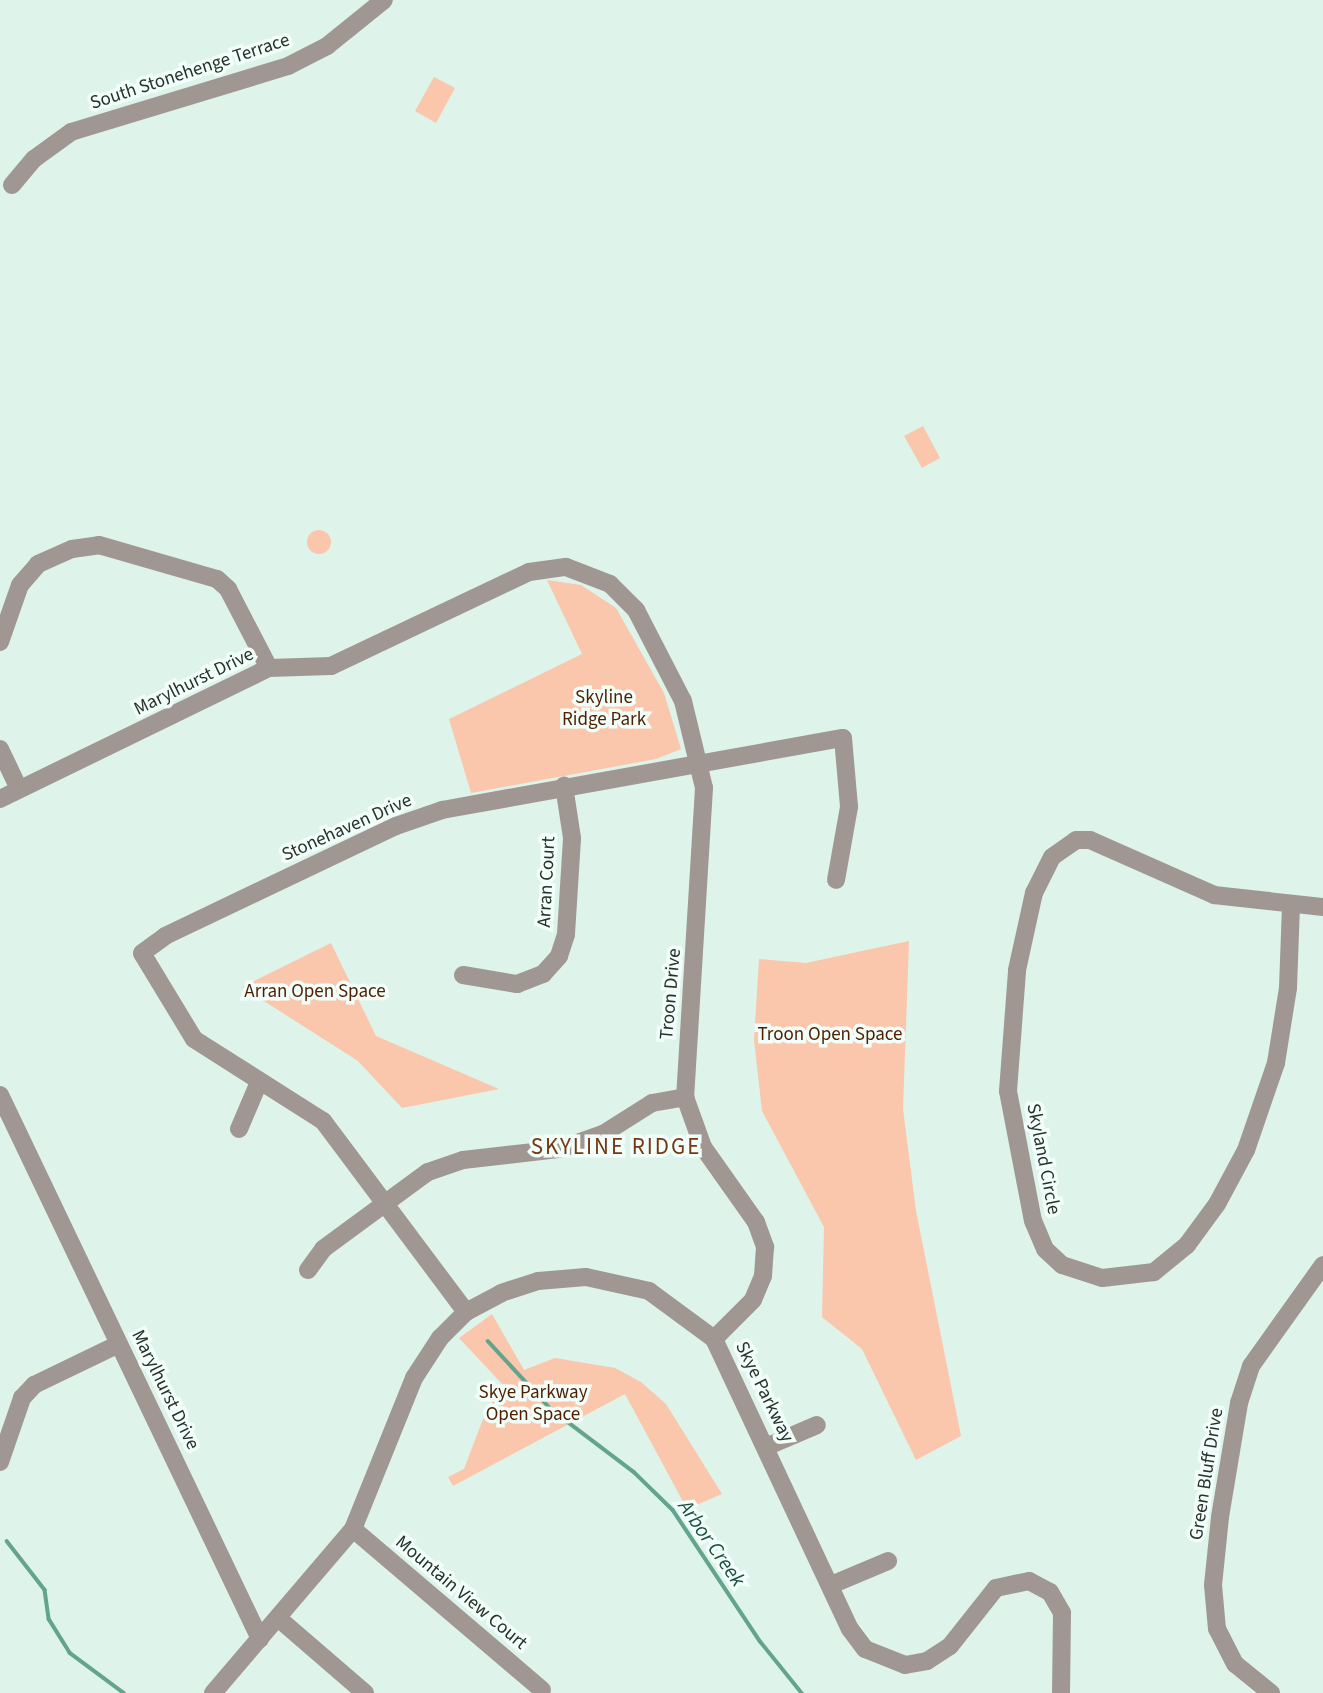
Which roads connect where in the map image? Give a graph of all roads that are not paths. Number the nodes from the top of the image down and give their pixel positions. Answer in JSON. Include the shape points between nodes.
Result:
{"nodes":[{"id":1,"x":384,"y":0,"type":"edge"},
{"id":2,"x":12,"y":185,"type":"dead end"},
{"id":3,"x":644,"y":625,"type":"joint"},
{"id":4,"x":0,"y":642,"type":"edge"},
{"id":5,"x":270,"y":668,"type":"junction"},
{"id":6,"x":0,"y":749,"type":"edge"},
{"id":7,"x":699,"y":762,"type":"junction"},
{"id":8,"x":564,"y":786,"type":"junction"},
{"id":9,"x":19,"y":789,"type":"junction"},
{"id":10,"x":0,"y":799,"type":"edge"},
{"id":11,"x":836,"y":880,"type":"dead end"},
{"id":12,"x":1291,"y":906,"type":"junction"},
{"id":13,"x":1323,"y":907,"type":"edge"},
{"id":14,"x":463,"y":975,"type":"dead end"},
{"id":15,"x":259,"y":1082,"type":"junction"},
{"id":16,"x":685,"y":1097,"type":"junction"},
{"id":17,"x":1,"y":1100,"type":"edge"},
{"id":18,"x":239,"y":1129,"type":"dead end"},
{"id":19,"x":384,"y":1202,"type":"junction"},
{"id":20,"x":1323,"y":1265,"type":"edge"},
{"id":21,"x":308,"y":1270,"type":"dead end"},
{"id":22,"x":466,"y":1312,"type":"junction"},
{"id":23,"x":714,"y":1339,"type":"junction"},
{"id":24,"x":119,"y":1344,"type":"junction"},
{"id":25,"x":817,"y":1425,"type":"dead end"},
{"id":26,"x":768,"y":1446,"type":"junction"},
{"id":27,"x":0,"y":1462,"type":"edge"},
{"id":28,"x":353,"y":1529,"type":"junction"},
{"id":29,"x":888,"y":1561,"type":"dead end"},
{"id":30,"x":831,"y":1585,"type":"junction"},
{"id":31,"x":278,"y":1618,"type":"junction"},
{"id":32,"x":261,"y":1639,"type":"junction"},
{"id":33,"x":542,"y":1690,"type":"dead end"},
{"id":34,"x":213,"y":1693,"type":"edge"},
{"id":35,"x":365,"y":1693,"type":"edge"},
{"id":36,"x":1062,"y":1693,"type":"edge"},
{"id":37,"x":1271,"y":1693,"type":"edge"}],
"edges":[{"from":1,"to":2,"type":"street","name":"South Stonehenge Terrace","via":[[327,46],[288,66],[71,132],[34,159]]},
{"from":3,"to":5,"type":"street","name":"Marylhurst Drive","via":[[624,594],[581,569],[553,566],[525,574],[331,666]]},
{"from":3,"to":7,"type":"street","name":"Troon Drive","via":[[683,701]]},
{"from":4,"to":5,"type":"street","via":[[20,585],[38,564],[72,548],[99,545],[217,579],[228,589]]},
{"from":5,"to":9,"type":"street","name":"Marylhurst Drive"},
{"from":6,"to":9,"type":"street"},
{"from":7,"to":8,"type":"street","name":"Stonehaven Drive"},
{"from":7,"to":11,"type":"street","name":"Stonehaven Drive","via":[[844,738],[849,807]]},
{"from":7,"to":16,"type":"street","name":"Troon Drive","via":[[705,818]]},
{"from":8,"to":14,"type":"street","name":"Arran Court","via":[[572,848],[566,934],[559,956],[544,974],[517,985]]},
{"from":8,"to":15,"type":"street","name":"Stonehaven Drive","via":[[478,802],[396,826],[148,946],[142,953],[146,964],[194,1039]]},
{"from":9,"to":10,"type":"street","name":"Marylhurst Drive"},
{"from":12,"to":12,"type":"street","name":"Skyland Circle","via":[[1214,895],[1090,840],[1063,846],[1041,872],[1017,970],[1008,1091],[1033,1221],[1045,1249],[1062,1265],[1101,1278],[1154,1272],[1187,1245],[1217,1204],[1246,1150],[1276,1063],[1288,988]]},
{"from":12,"to":13,"type":"street","name":"Skyland Circle"},
{"from":15,"to":18,"type":"street"},
{"from":15,"to":19,"type":"street","name":"Stonehaven Drive","via":[[323,1121]]},
{"from":16,"to":19,"type":"street","via":[[652,1103],[603,1134],[558,1149],[440,1167]]},
{"from":16,"to":23,"type":"street","name":"Troon Drive","via":[[703,1147],[756,1222],[765,1247],[763,1276],[753,1300]]},
{"from":17,"to":24,"type":"street","name":"Marylhurst Drive"},
{"from":19,"to":21,"type":"street","via":[[323,1249]]},
{"from":19,"to":22,"type":"street","name":"Stonehaven Drive"},
{"from":20,"to":37,"type":"street","name":"Green Bluff Drive","via":[[1251,1366],[1238,1403],[1220,1517],[1213,1585],[1217,1629],[1235,1664]]},
{"from":22,"to":23,"type":"street","name":"Skye Parkway","via":[[524,1284],[587,1277],[649,1291]]},
{"from":22,"to":28,"type":"street","name":"Skye Parkway","via":[[420,1364]]},
{"from":23,"to":26,"type":"street","name":"Skye Parkway"},
{"from":24,"to":27,"type":"street","via":[[34,1385],[22,1398]]},
{"from":24,"to":32,"type":"street","name":"Marylhurst Drive"},
{"from":25,"to":26,"type":"street"},
{"from":26,"to":30,"type":"street","name":"Skye Parkway"},
{"from":28,"to":31,"type":"street","name":"Skye Parkway"},
{"from":28,"to":33,"type":"street","name":"Mountain View Court"},
{"from":29,"to":30,"type":"street"},
{"from":30,"to":36,"type":"street","name":"Skye Parkway","via":[[865,1649],[905,1665],[928,1661],[950,1646],[1001,1585],[1018,1580],[1041,1585],[1062,1613]]},
{"from":31,"to":32,"type":"street","name":"Skye Parkway"},
{"from":31,"to":35,"type":"street"},
{"from":32,"to":34,"type":"street"}]}
